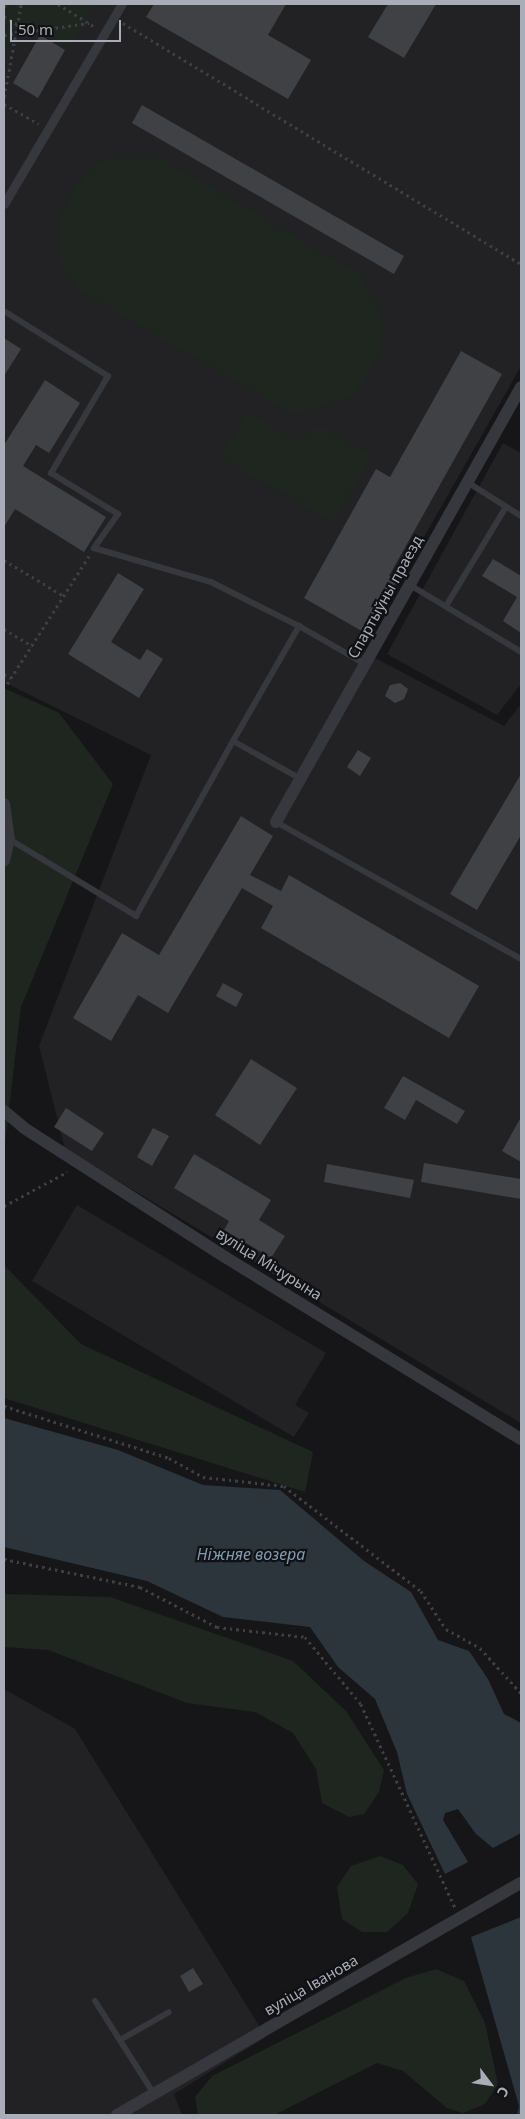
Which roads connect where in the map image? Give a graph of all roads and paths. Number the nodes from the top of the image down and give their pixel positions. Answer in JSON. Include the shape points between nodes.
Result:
{"nodes":[{"id":1,"x":21,"y":4,"type":"edge"},
{"id":2,"x":58,"y":4,"type":"edge"},
{"id":3,"x":122,"y":4,"type":"edge"},
{"id":4,"x":4,"y":16,"type":"edge"},
{"id":5,"x":114,"y":17,"type":"junction"},
{"id":6,"x":89,"y":22,"type":"junction"},
{"id":7,"x":17,"y":24,"type":"junction"},
{"id":8,"x":15,"y":33,"type":"junction"},
{"id":9,"x":105,"y":33,"type":"junction"},
{"id":10,"x":4,"y":35,"type":"edge"},
{"id":11,"x":4,"y":96,"type":"edge"},
{"id":12,"x":4,"y":104,"type":"edge"},
{"id":13,"x":48,"y":129,"type":"junction"},
{"id":14,"x":4,"y":204,"type":"edge"},
{"id":15,"x":521,"y":264,"type":"edge"},
{"id":16,"x":4,"y":311,"type":"edge"},
{"id":17,"x":521,"y":387,"type":"edge"},
{"id":18,"x":467,"y":482,"type":"junction"},
{"id":19,"x":506,"y":507,"type":"junction"},
{"id":20,"x":521,"y":516,"type":"edge"},
{"id":21,"x":94,"y":548,"type":"junction"},
{"id":22,"x":4,"y":560,"type":"edge"},
{"id":23,"x":410,"y":585,"type":"junction"},
{"id":24,"x":64,"y":596,"type":"junction"},
{"id":25,"x":446,"y":606,"type":"junction"},
{"id":26,"x":299,"y":626,"type":"junction"},
{"id":27,"x":4,"y":629,"type":"edge"},
{"id":28,"x":32,"y":646,"type":"junction"},
{"id":29,"x":521,"y":652,"type":"edge"},
{"id":30,"x":366,"y":665,"type":"junction"},
{"id":31,"x":4,"y":674,"type":"edge"},
{"id":32,"x":11,"y":678,"type":"junction"},
{"id":33,"x":8,"y":684,"type":"dead end"},
{"id":34,"x":232,"y":741,"type":"junction"},
{"id":35,"x":301,"y":779,"type":"junction"},
{"id":36,"x":4,"y":804,"type":"edge"},
{"id":37,"x":276,"y":822,"type":"joint"},
{"id":38,"x":9,"y":839,"type":"junction"},
{"id":39,"x":4,"y":860,"type":"edge"},
{"id":40,"x":521,"y":959,"type":"edge"},
{"id":41,"x":4,"y":1111,"type":"edge"},
{"id":42,"x":82,"y":1164,"type":"junction"},
{"id":43,"x":4,"y":1206,"type":"edge"},
{"id":44,"x":4,"y":1406,"type":"edge"},
{"id":45,"x":521,"y":1439,"type":"edge"},
{"id":46,"x":4,"y":1559,"type":"edge"},
{"id":47,"x":521,"y":1693,"type":"edge"},
{"id":48,"x":521,"y":1883,"type":"edge"},
{"id":49,"x":459,"y":1917,"type":"junction"},
{"id":50,"x":95,"y":2001,"type":"dead end"},
{"id":51,"x":169,"y":2012,"type":"dead end"},
{"id":52,"x":120,"y":2040,"type":"junction"},
{"id":53,"x":154,"y":2094,"type":"junction"},
{"id":54,"x":117,"y":2115,"type":"edge"}],
"edges":[{"from":1,"to":7,"type":"path"},
{"from":2,"to":6,"type":"path"},
{"from":3,"to":5,"type":"street"},
{"from":4,"to":7,"type":"path"},
{"from":5,"to":9,"type":"street"},
{"from":5,"to":15,"type":"path"},
{"from":6,"to":8,"type":"path"},
{"from":6,"to":9,"type":"path"},
{"from":7,"to":8,"type":"path"},
{"from":8,"to":10,"type":"path"},
{"from":8,"to":11,"type":"path"},
{"from":9,"to":13,"type":"street"},
{"from":12,"to":13,"type":"path"},
{"from":13,"to":14,"type":"street"},
{"from":16,"to":21,"type":"lane","via":[[108,376],[52,473],[118,514]]},
{"from":17,"to":18,"type":"street","name":"Спартыўны праезд"},
{"from":18,"to":19,"type":"lane"},
{"from":18,"to":23,"type":"street","name":"Спартыўны праезд"},
{"from":19,"to":20,"type":"lane"},
{"from":19,"to":25,"type":"lane"},
{"from":21,"to":24,"type":"path"},
{"from":21,"to":26,"type":"lane","via":[[210,582]]},
{"from":22,"to":24,"type":"path"},
{"from":23,"to":25,"type":"lane"},
{"from":23,"to":30,"type":"street","name":"Спартыўны праезд"},
{"from":24,"to":28,"type":"path"},
{"from":25,"to":29,"type":"lane"},
{"from":26,"to":30,"type":"lane"},
{"from":26,"to":34,"type":"lane"},
{"from":27,"to":28,"type":"path"},
{"from":28,"to":32,"type":"path"},
{"from":30,"to":35,"type":"street","name":"Спартыўны праезд"},
{"from":31,"to":32,"type":"path"},
{"from":32,"to":33,"type":"path"},
{"from":34,"to":35,"type":"lane"},
{"from":34,"to":38,"type":"lane","via":[[136,916]]},
{"from":35,"to":37,"type":"street","name":"Спартыўны праезд"},
{"from":36,"to":38,"type":"street"},
{"from":37,"to":40,"type":"lane"},
{"from":38,"to":39,"type":"street"},
{"from":41,"to":42,"type":"street","name":"вуліца Мічурына","via":[[24,1128]]},
{"from":42,"to":43,"type":"path"},
{"from":42,"to":45,"type":"street","name":"вуліца Мічурына","via":[[225,1257]]},
{"from":44,"to":47,"type":"path","via":[[169,1458],[203,1477],[284,1486],[422,1591],[446,1629],[480,1648]]},
{"from":46,"to":49,"type":"path","via":[[140,1587],[217,1627],[305,1637],[361,1704]]},
{"from":48,"to":49,"type":"street","name":"вуліца Іванова"},
{"from":49,"to":53,"type":"street","name":"вуліца Іванова"},
{"from":50,"to":52,"type":"lane"},
{"from":51,"to":52,"type":"lane"},
{"from":52,"to":53,"type":"lane"},
{"from":53,"to":54,"type":"street","name":"вуліца Іванова"}]}
